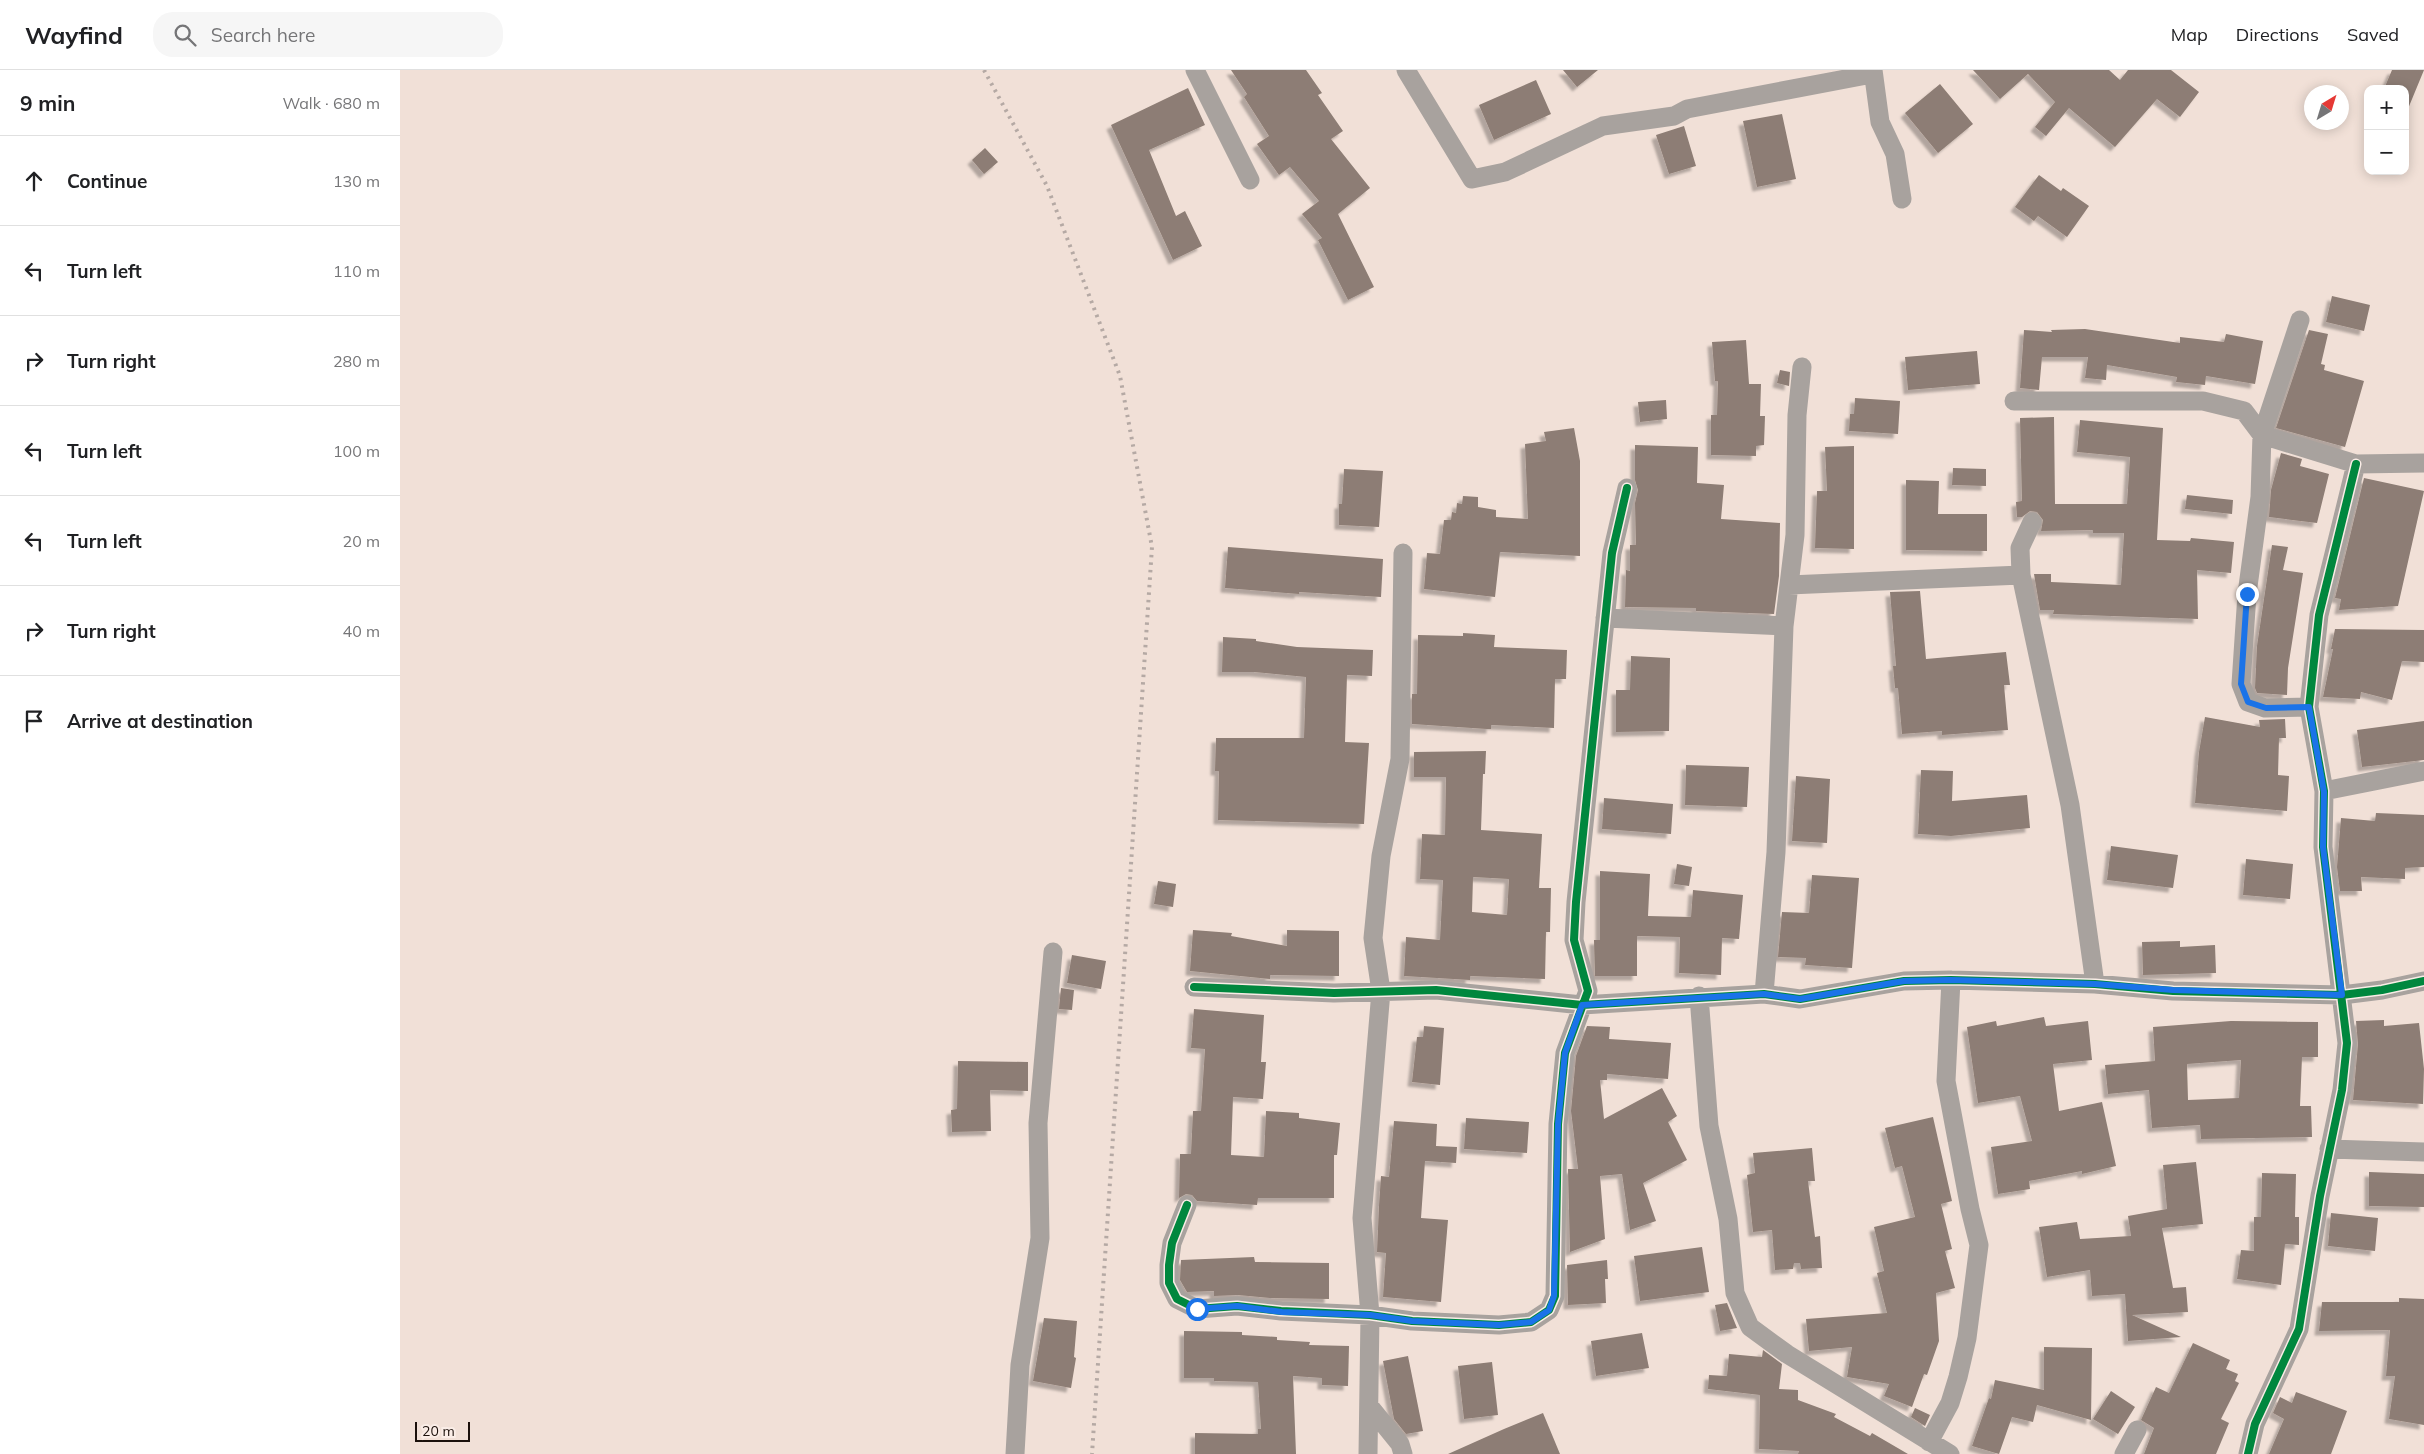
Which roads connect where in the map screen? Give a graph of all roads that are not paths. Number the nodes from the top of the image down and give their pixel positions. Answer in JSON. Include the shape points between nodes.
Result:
{"nodes":[{"id":1,"x":1195,"y":70,"type":"edge"},
{"id":2,"x":1406,"y":70,"type":"edge"},
{"id":3,"x":1873,"y":72,"type":"edge"},
{"id":4,"x":1250,"y":180,"type":"dead end"},
{"id":5,"x":1902,"y":199,"type":"dead end"},
{"id":6,"x":2300,"y":320,"type":"dead end"},
{"id":7,"x":1802,"y":367,"type":"dead end"},
{"id":8,"x":2014,"y":401,"type":"dead end"},
{"id":9,"x":2262,"y":435,"type":"junction"},
{"id":10,"x":2424,"y":463,"type":"edge"},
{"id":11,"x":2356,"y":464,"type":"junction"},
{"id":12,"x":1627,"y":488,"type":"dead end"},
{"id":13,"x":2032,"y":522,"type":"dead end"},
{"id":14,"x":1403,"y":553,"type":"dead end"},
{"id":15,"x":2021,"y":575,"type":"junction"},
{"id":16,"x":1789,"y":585,"type":"junction"},
{"id":17,"x":1605,"y":618,"type":"junction"},
{"id":18,"x":1784,"y":626,"type":"junction"},
{"id":19,"x":2309,"y":707,"type":"junction"},
{"id":20,"x":2424,"y":771,"type":"edge"},
{"id":21,"x":2324,"y":792,"type":"junction"},
{"id":22,"x":1053,"y":952,"type":"dead end"},
{"id":23,"x":1951,"y":980,"type":"junction"},
{"id":24,"x":2424,"y":981,"type":"edge"},
{"id":25,"x":2095,"y":984,"type":"junction"},
{"id":26,"x":1194,"y":987,"type":"dead end"},
{"id":27,"x":1381,"y":991,"type":"junction"},
{"id":28,"x":1764,"y":994,"type":"junction"},
{"id":29,"x":2342,"y":995,"type":"junction"},
{"id":30,"x":1699,"y":996,"type":"junction"},
{"id":31,"x":1582,"y":1005,"type":"junction"},
{"id":32,"x":2329,"y":1149,"type":"junction"},
{"id":33,"x":2424,"y":1152,"type":"edge"},
{"id":34,"x":1187,"y":1205,"type":"dead end"},
{"id":35,"x":1370,"y":1315,"type":"junction"},
{"id":36,"x":1370,"y":1407,"type":"junction"},
{"id":37,"x":2137,"y":1430,"type":"dead end"},
{"id":38,"x":1929,"y":1442,"type":"junction"},
{"id":39,"x":1015,"y":1454,"type":"edge"},
{"id":40,"x":1368,"y":1454,"type":"edge"},
{"id":41,"x":1403,"y":1454,"type":"edge"},
{"id":42,"x":1950,"y":1454,"type":"edge"},
{"id":43,"x":2124,"y":1454,"type":"edge"},
{"id":44,"x":2248,"y":1454,"type":"edge"}],
"edges":[{"from":1,"to":4,"type":"street"},
{"from":2,"to":3,"type":"street","via":[[1472,179],[1505,172],[1603,126],[1674,116],[1687,109]]},
{"from":3,"to":5,"type":"street","via":[[1880,122],[1895,154]]},
{"from":6,"to":9,"type":"street"},
{"from":7,"to":16,"type":"street","via":[[1797,415],[1796,536]]},
{"from":8,"to":9,"type":"street","via":[[2202,401],[2244,411]]},
{"from":9,"to":11,"type":"street"},
{"from":9,"to":19,"type":"street","via":[[2260,496],[2247,594],[2241,684],[2248,702],[2266,708]]},
{"from":10,"to":11,"type":"street"},
{"from":11,"to":19,"type":"street","via":[[2318,615]]},
{"from":12,"to":17,"type":"street","via":[[1612,554]]},
{"from":13,"to":15,"type":"street","via":[[2020,548]]},
{"from":14,"to":27,"type":"street","via":[[1400,759],[1381,856],[1373,938]]},
{"from":15,"to":16,"type":"street"},
{"from":15,"to":25,"type":"street","via":[[2070,805]]},
{"from":16,"to":18,"type":"street"},
{"from":17,"to":18,"type":"street"},
{"from":17,"to":31,"type":"street","via":[[1575,921],[1574,940],[1588,990]]},
{"from":18,"to":28,"type":"street","via":[[1776,852]]},
{"from":19,"to":21,"type":"street"},
{"from":20,"to":21,"type":"street"},
{"from":21,"to":29,"type":"street","via":[[2323,847]]},
{"from":22,"to":39,"type":"street","via":[[1038,1123],[1040,1238],[1020,1365]]},
{"from":23,"to":25,"type":"street"},
{"from":23,"to":28,"type":"street","via":[[1904,981],[1800,999]]},
{"from":23,"to":38,"type":"street","via":[[1946,1081],[1979,1245],[1967,1338],[1958,1377],[1950,1403]]},
{"from":24,"to":29,"type":"street"},
{"from":25,"to":29,"type":"street","via":[[2173,990]]},
{"from":26,"to":27,"type":"street","via":[[1334,993]]},
{"from":27,"to":31,"type":"street","via":[[1436,990]]},
{"from":27,"to":35,"type":"street","via":[[1362,1218]]},
{"from":28,"to":30,"type":"street"},
{"from":29,"to":32,"type":"street","via":[[2346,1043],[2342,1090]]},
{"from":30,"to":31,"type":"street"},
{"from":30,"to":38,"type":"street","via":[[1709,1126],[1728,1219],[1735,1293],[1750,1327],[1787,1354]]},
{"from":31,"to":35,"type":"street","via":[[1565,1053],[1558,1124],[1554,1296],[1549,1310],[1531,1322],[1499,1325],[1412,1321]]},
{"from":32,"to":33,"type":"street"},
{"from":32,"to":44,"type":"street","via":[[2299,1329],[2255,1424]]},
{"from":34,"to":35,"type":"street","via":[[1172,1243],[1169,1265],[1170,1283],[1177,1299],[1197,1309],[1237,1306],[1282,1312]]},
{"from":35,"to":36,"type":"street"},
{"from":36,"to":40,"type":"street"},
{"from":36,"to":41,"type":"street","via":[[1400,1444]]},
{"from":37,"to":43,"type":"street"},
{"from":38,"to":42,"type":"street"}]}
